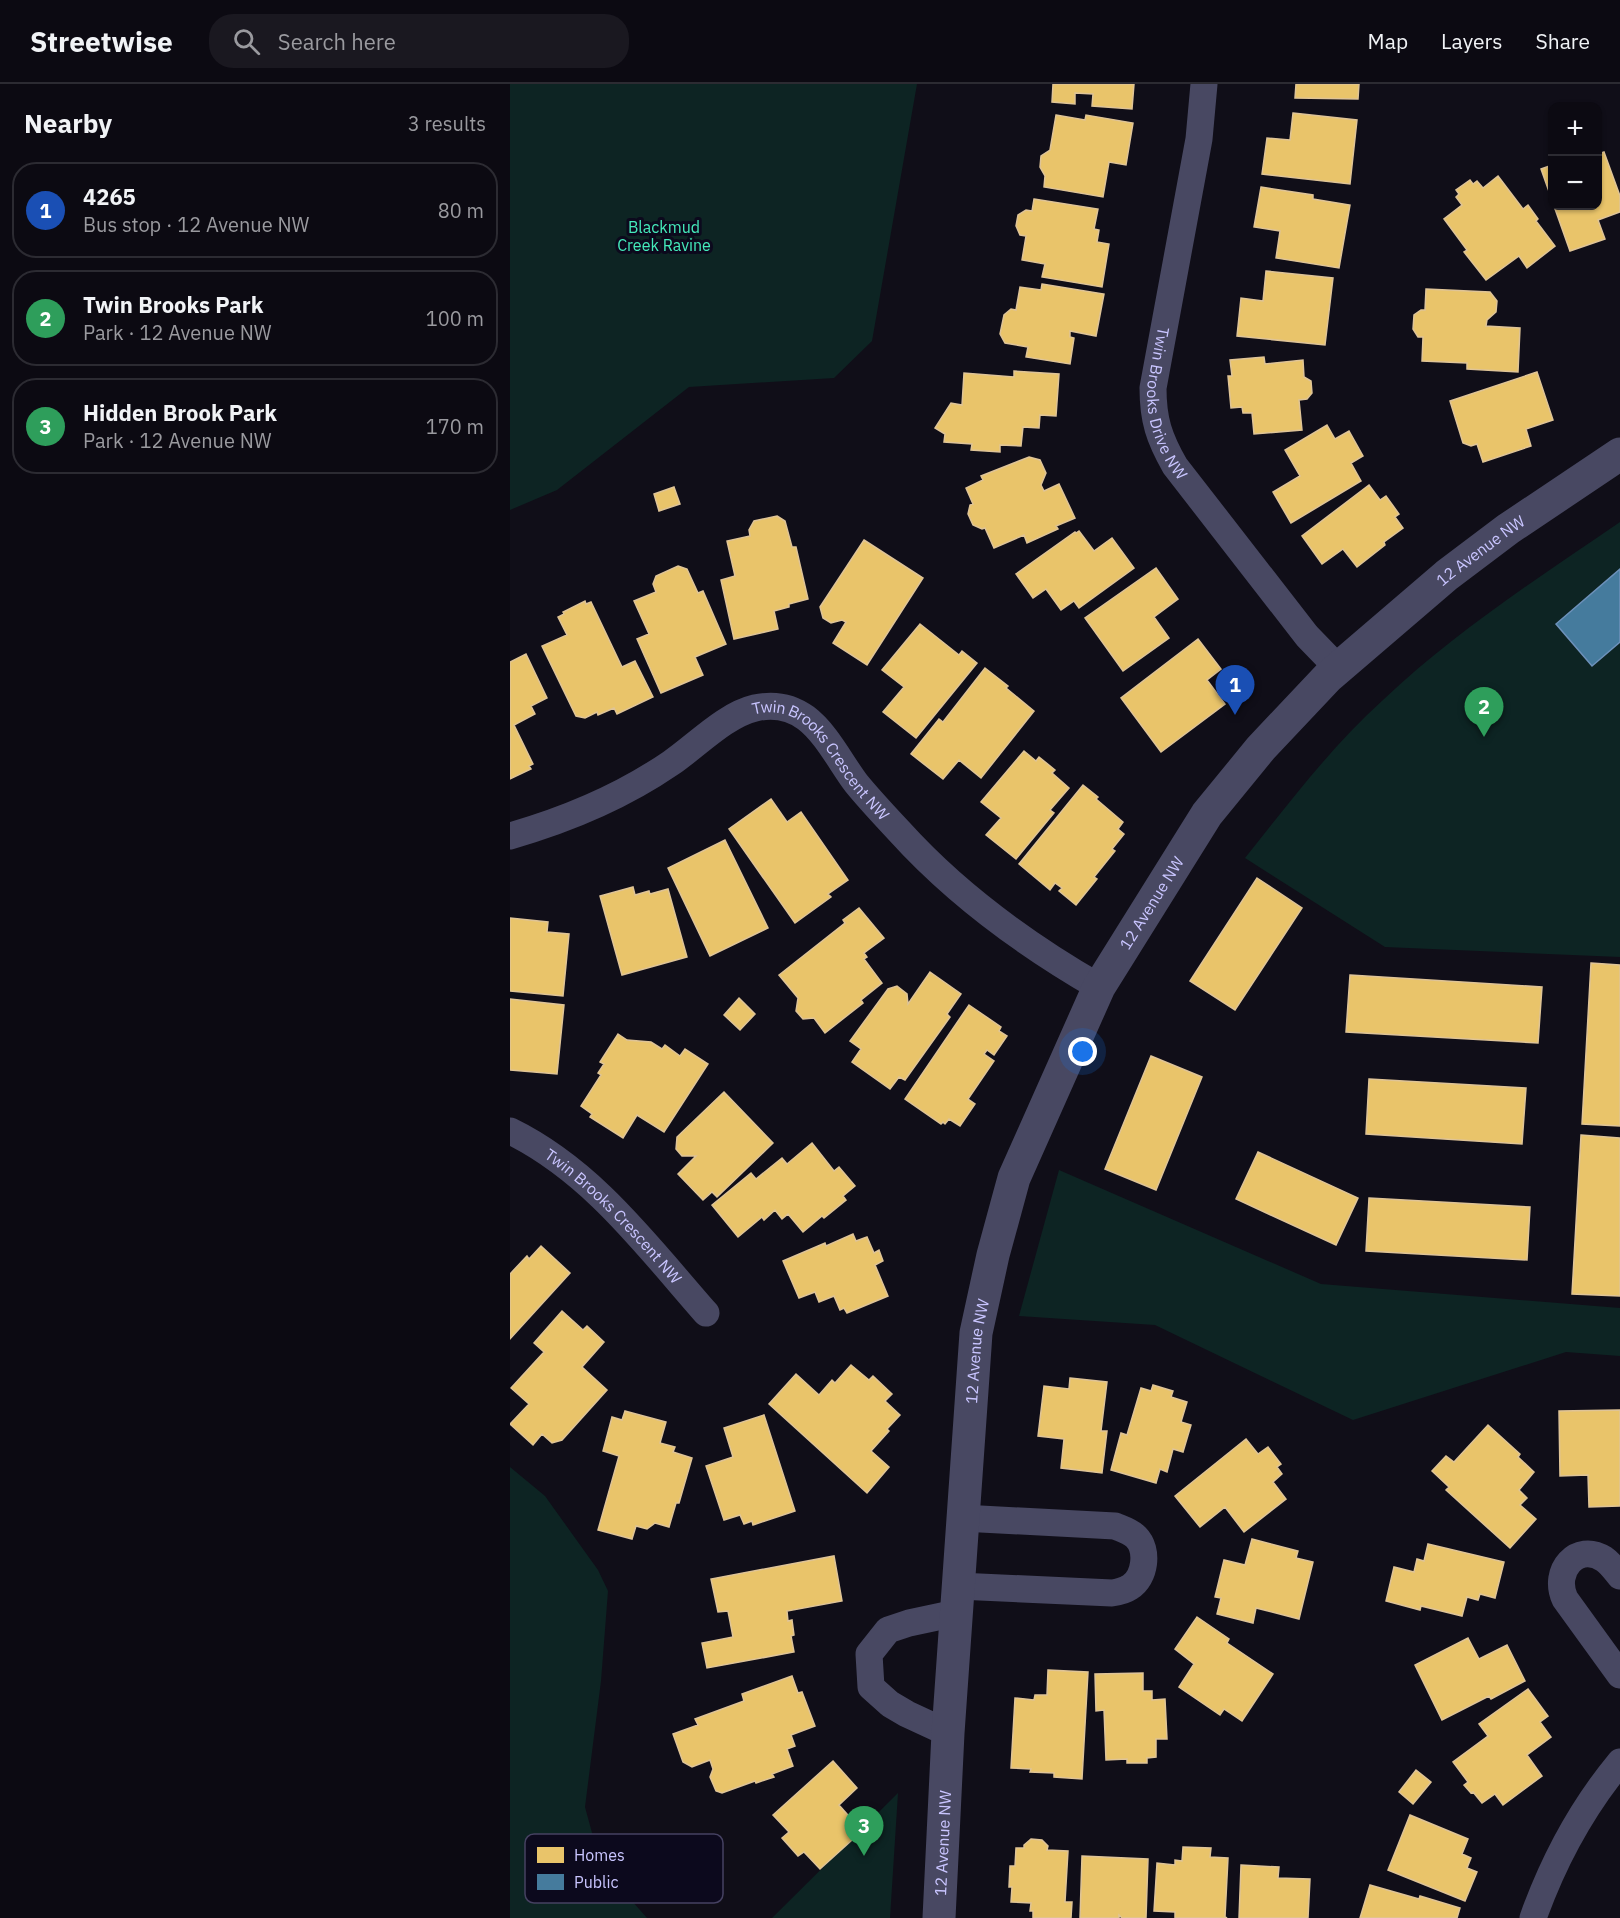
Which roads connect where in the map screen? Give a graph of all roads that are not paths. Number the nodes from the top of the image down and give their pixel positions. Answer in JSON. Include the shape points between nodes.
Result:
{"nodes":[{"id":1,"x":1204,"y":84,"type":"edge"},
{"id":2,"x":1620,"y":454,"type":"edge"},
{"id":3,"x":1337,"y":667,"type":"junction"},
{"id":4,"x":510,"y":836,"type":"edge"},
{"id":5,"x":1099,"y":987,"type":"junction"},
{"id":6,"x":510,"y":1131,"type":"edge"},
{"id":7,"x":706,"y":1313,"type":"dead end"},
{"id":8,"x":962,"y":1518,"type":"junction"},
{"id":9,"x":1620,"y":1576,"type":"edge"},
{"id":10,"x":957,"y":1600,"type":"junction"},
{"id":11,"x":1620,"y":1676,"type":"edge"},
{"id":12,"x":948,"y":1732,"type":"junction"},
{"id":13,"x":1620,"y":1762,"type":"edge"},
{"id":14,"x":939,"y":1918,"type":"edge"},
{"id":15,"x":1533,"y":1918,"type":"edge"}],
"edges":[{"from":1,"to":3,"type":"street","name":"Twin Brooks Drive NW","via":[[1199,139],[1153,388],[1156,428],[1175,466],[1307,636]]},
{"from":2,"to":3,"type":"street","name":"12 Avenue NW","via":[[1508,529]]},
{"from":3,"to":5,"type":"street","name":"12 Avenue NW","via":[[1261,748],[1207,814]]},
{"from":4,"to":5,"type":"street","name":"Twin Brooks Crescent NW","via":[[582,811],[624,790],[670,764],[736,716],[774,706],[792,709],[808,719],[857,784],[948,880],[1039,950]]},
{"from":5,"to":8,"type":"street","name":"12 Avenue NW","via":[[1014,1178],[993,1256],[976,1333]]},
{"from":6,"to":7,"type":"street","name":"Twin Brooks Crescent NW","via":[[557,1158],[583,1179]]},
{"from":8,"to":10,"type":"street","name":"12 Avenue NW"},
{"from":8,"to":10,"type":"street","via":[[1115,1527],[1138,1539],[1144,1558],[1139,1578],[1124,1591]]},
{"from":9,"to":11,"type":"street","via":[[1610,1563],[1593,1554],[1574,1558],[1560,1581],[1565,1599]]},
{"from":10,"to":12,"type":"street","name":"12 Avenue NW"},
{"from":10,"to":12,"type":"street","via":[[888,1630],[869,1654],[871,1687],[890,1704]]},
{"from":12,"to":14,"type":"street","name":"12 Avenue NW"},
{"from":13,"to":15,"type":"street","via":[[1579,1819]]}]}
